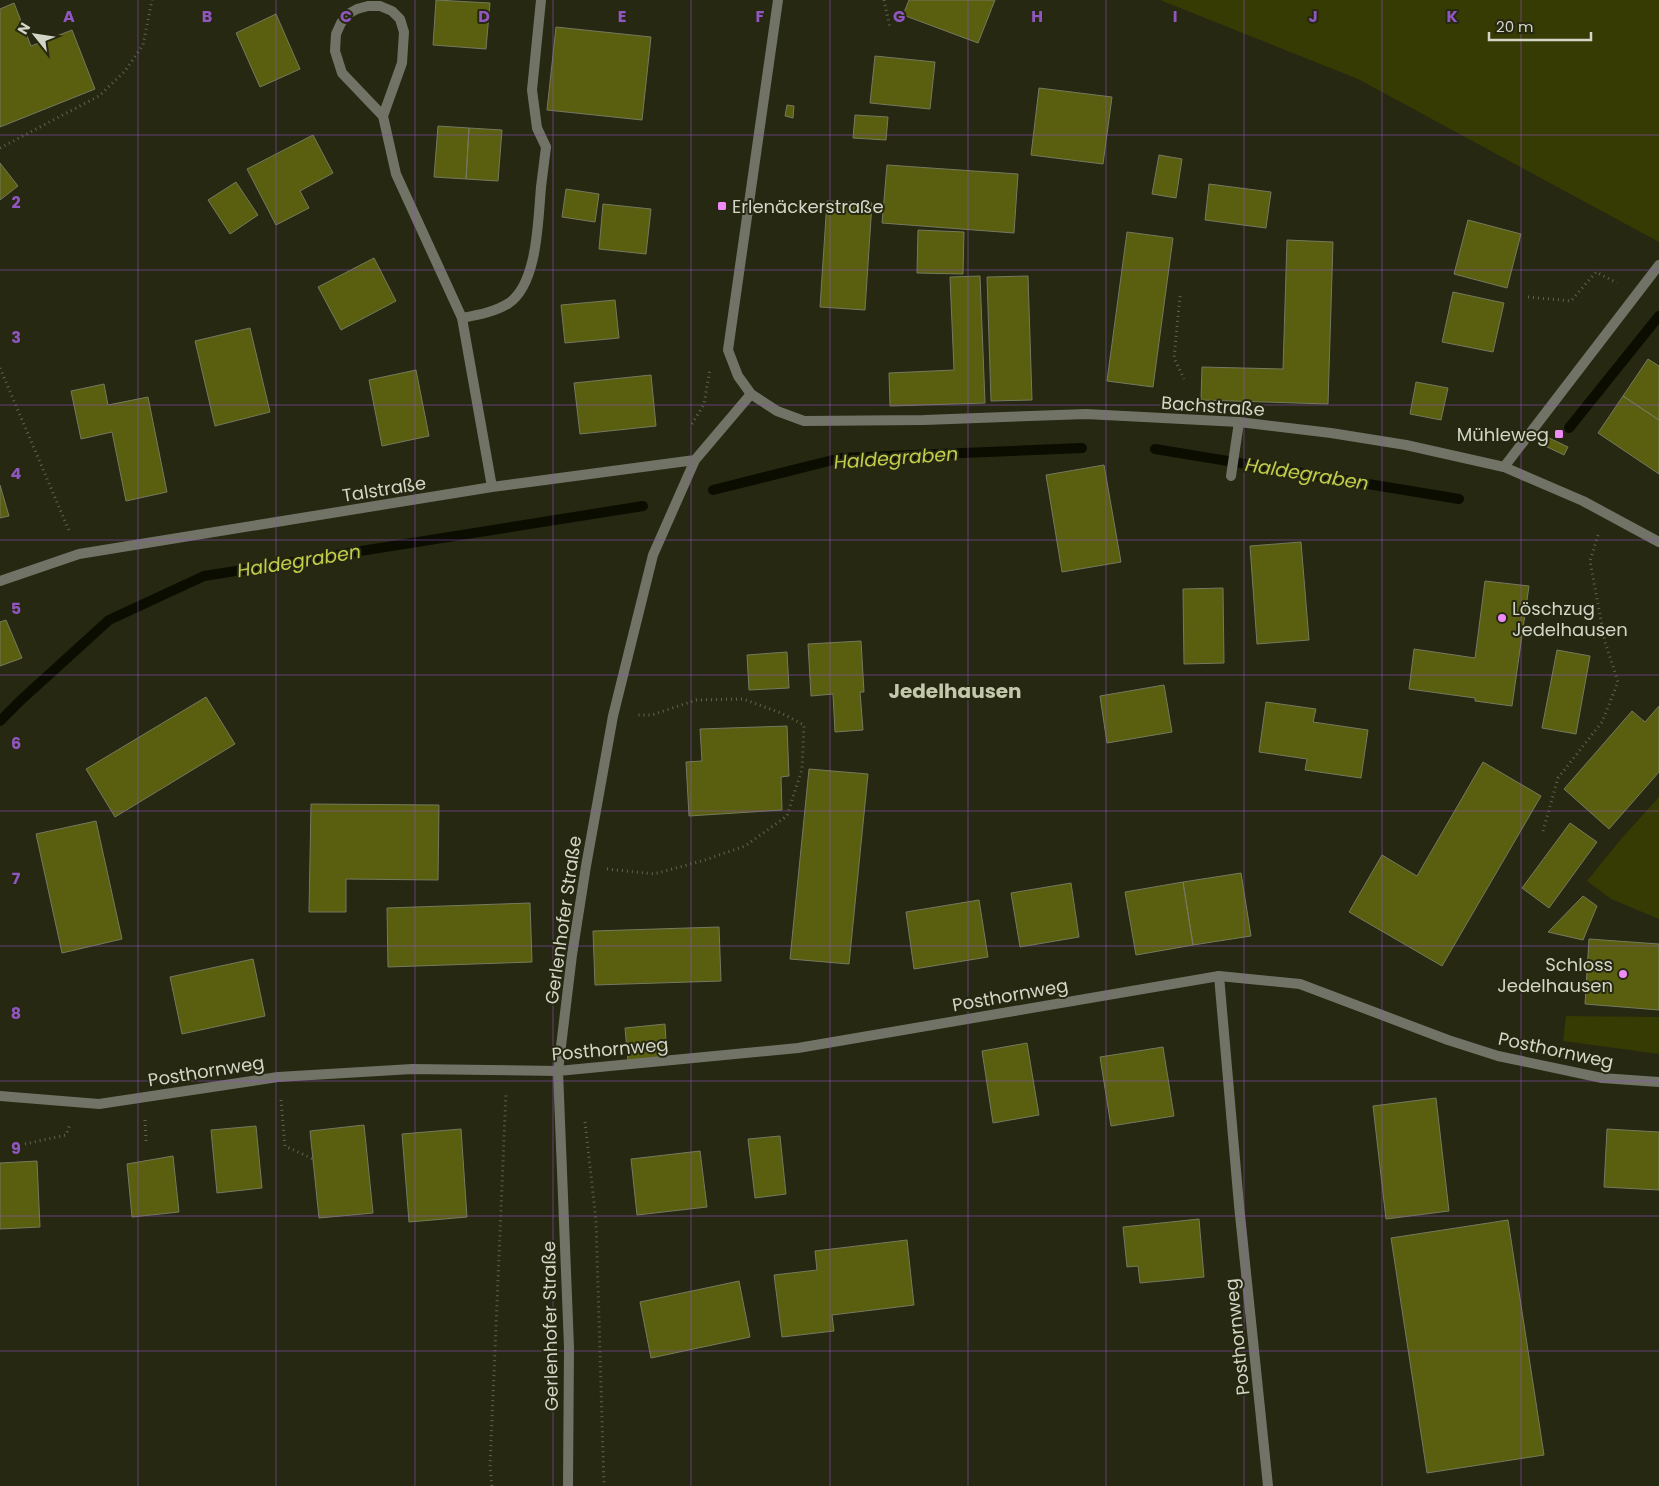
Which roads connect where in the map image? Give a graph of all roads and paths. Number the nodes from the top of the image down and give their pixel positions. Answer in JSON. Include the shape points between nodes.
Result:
{"nodes":[{"id":1,"x":152,"y":0,"type":"edge"},
{"id":2,"x":540,"y":0,"type":"edge"},
{"id":3,"x":778,"y":0,"type":"edge"},
{"id":4,"x":884,"y":0,"type":"edge"},
{"id":5,"x":890,"y":28,"type":"dead end"},
{"id":6,"x":383,"y":116,"type":"junction"},
{"id":7,"x":0,"y":148,"type":"edge"},
{"id":8,"x":1659,"y":265,"type":"edge"},
{"id":9,"x":1637,"y":293,"type":"junction"},
{"id":10,"x":1180,"y":296,"type":"dead end"},
{"id":11,"x":1528,"y":297,"type":"dead end"},
{"id":12,"x":462,"y":318,"type":"junction"},
{"id":13,"x":728,"y":350,"type":"junction"},
{"id":14,"x":0,"y":368,"type":"edge"},
{"id":15,"x":1184,"y":379,"type":"dead end"},
{"id":16,"x":751,"y":394,"type":"junction"},
{"id":17,"x":1239,"y":422,"type":"junction"},
{"id":18,"x":695,"y":460,"type":"junction"},
{"id":19,"x":1504,"y":467,"type":"junction"},
{"id":20,"x":1231,"y":476,"type":"dead end"},
{"id":21,"x":492,"y":487,"type":"junction"},
{"id":22,"x":1605,"y":513,"type":"junction"},
{"id":23,"x":1659,"y":542,"type":"edge"},
{"id":24,"x":79,"y":554,"type":"junction"},
{"id":25,"x":0,"y":581,"type":"edge"},
{"id":26,"x":612,"y":716,"type":"junction"},
{"id":27,"x":1543,"y":831,"type":"dead end"},
{"id":28,"x":586,"y":866,"type":"junction"},
{"id":29,"x":1219,"y":976,"type":"junction"},
{"id":30,"x":507,"y":1070,"type":"junction"},
{"id":31,"x":558,"y":1071,"type":"junction"},
{"id":32,"x":278,"y":1077,"type":"junction"},
{"id":33,"x":1659,"y":1082,"type":"edge"},
{"id":34,"x":0,"y":1096,"type":"edge"},
{"id":35,"x":78,"y":1103,"type":"junction"},
{"id":36,"x":25,"y":1144,"type":"dead end"},
{"id":37,"x":313,"y":1159,"type":"dead end"},
{"id":38,"x":596,"y":1220,"type":"dead end"},
{"id":39,"x":492,"y":1486,"type":"edge"},
{"id":40,"x":568,"y":1486,"type":"edge"},
{"id":41,"x":604,"y":1486,"type":"edge"},
{"id":42,"x":1268,"y":1486,"type":"edge"}],
"edges":[{"from":1,"to":7,"type":"path","via":[[143,45],[126,71],[99,96]]},
{"from":2,"to":12,"type":"street","via":[[532,90],[537,128],[546,147],[532,267],[523,288],[510,302],[491,312]]},
{"from":3,"to":13,"type":"street"},
{"from":4,"to":5,"type":"path"},
{"from":6,"to":6,"type":"street","via":[[402,63],[404,32],[400,19],[392,11],[368,6],[348,14],[341,23],[336,34],[335,52],[342,73]]},
{"from":6,"to":12,"type":"street","via":[[396,174]]},
{"from":8,"to":9,"type":"street"},
{"from":9,"to":11,"type":"path","via":[[1596,272],[1571,301]]},
{"from":9,"to":19,"type":"street"},
{"from":10,"to":15,"type":"path","via":[[1174,358]]},
{"from":12,"to":21,"type":"street"},
{"from":13,"to":16,"type":"street","via":[[738,376]]},
{"from":13,"to":18,"type":"path","via":[[713,350],[704,404],[687,433]]},
{"from":14,"to":24,"type":"path"},
{"from":16,"to":17,"type":"street","name":"Bachstraße","via":[[777,411],[804,421],[1086,414]]},
{"from":16,"to":18,"type":"street","name":"Gerlenhofer Straße"},
{"from":17,"to":19,"type":"street","name":"Bachstraße","via":[[1406,445]]},
{"from":17,"to":20,"type":"street"},
{"from":18,"to":21,"type":"street","name":"Talstraße"},
{"from":18,"to":26,"type":"street","name":"Gerlenhofer Straße","via":[[653,555]]},
{"from":19,"to":22,"type":"street","name":"Bachstraße"},
{"from":21,"to":24,"type":"street","name":"Talstraße"},
{"from":22,"to":23,"type":"street","name":"Bachstraße"},
{"from":22,"to":27,"type":"path","via":[[1590,561],[1605,642],[1618,682],[1602,722],[1558,778]]},
{"from":24,"to":25,"type":"street","name":"Talstraße"},
{"from":26,"to":28,"type":"street","name":"Gerlenhofer Straße"},
{"from":26,"to":28,"type":"path","via":[[652,715],[696,700],[744,699],[804,725],[802,770],[787,816],[745,846],[654,874]]},
{"from":28,"to":31,"type":"street","name":"Gerlenhofer Straße"},
{"from":29,"to":31,"type":"street","name":"Posthornweg","via":[[798,1048]]},
{"from":29,"to":33,"type":"street","name":"Posthornweg","via":[[1300,984],[1498,1056],[1602,1078]]},
{"from":29,"to":42,"type":"street","name":"Posthornweg"},
{"from":30,"to":31,"type":"street","name":"Posthornweg"},
{"from":30,"to":32,"type":"street","name":"Posthornweg","via":[[412,1069]]},
{"from":30,"to":39,"type":"path","via":[[490,1467]]},
{"from":31,"to":40,"type":"street","name":"Gerlenhofer Straße","via":[[570,1347]]},
{"from":32,"to":35,"type":"street","name":"Posthornweg","via":[[99,1104]]},
{"from":32,"to":37,"type":"path","via":[[285,1146]]},
{"from":34,"to":35,"type":"street","name":"Posthornweg"},
{"from":35,"to":36,"type":"path","via":[[66,1135]]},
{"from":38,"to":41,"type":"path"}]}
